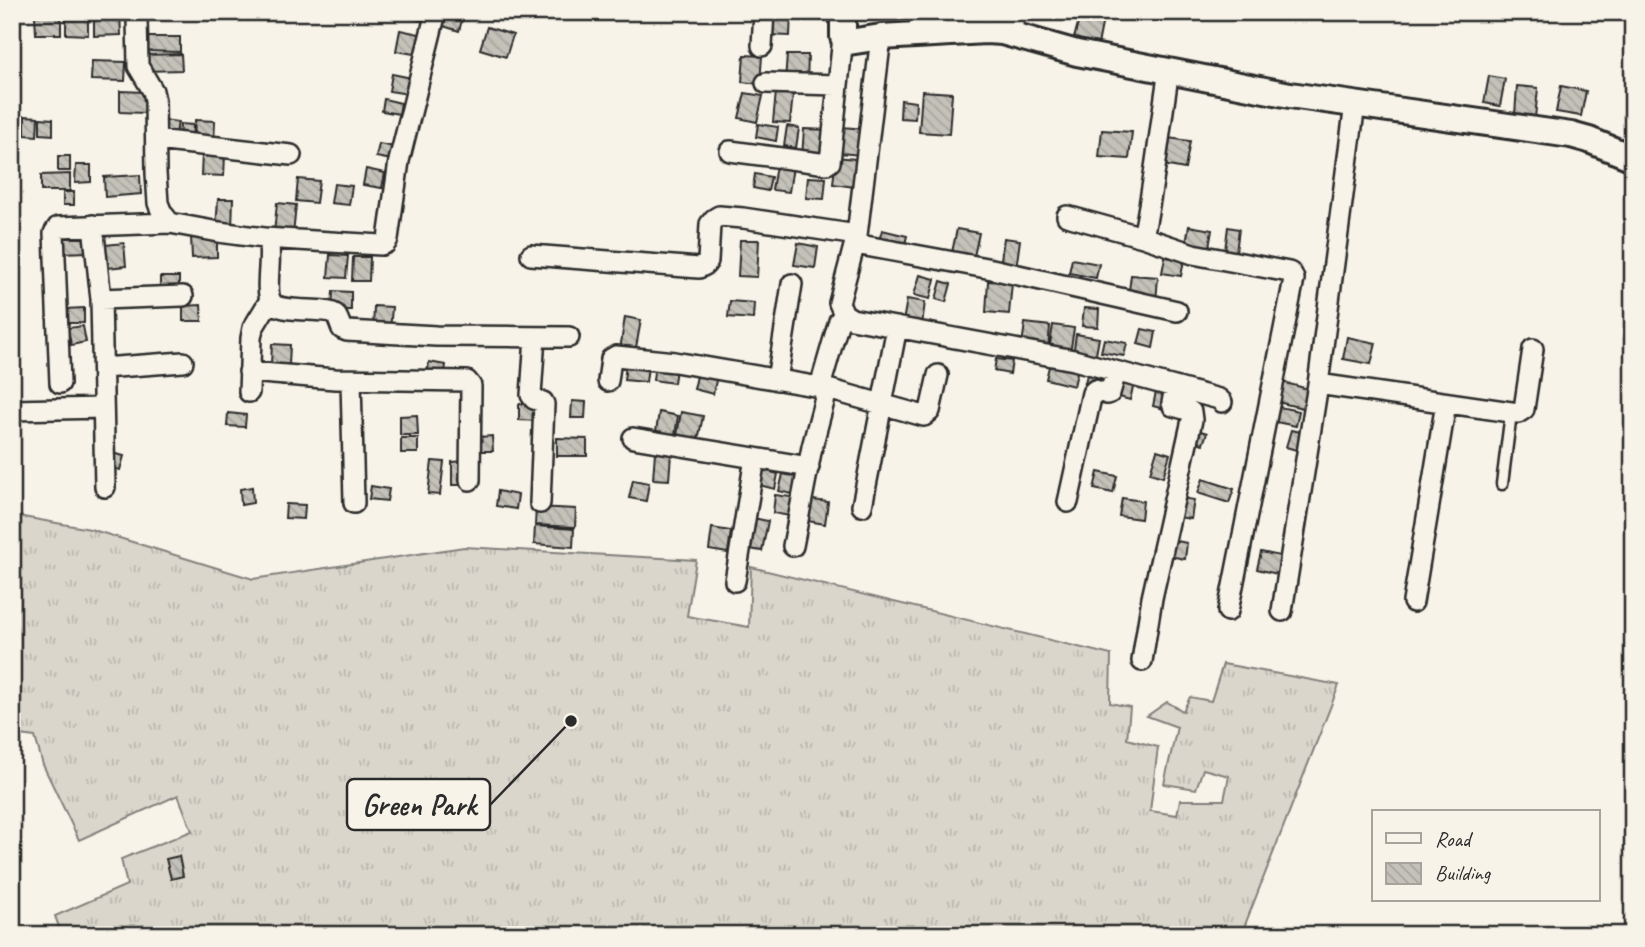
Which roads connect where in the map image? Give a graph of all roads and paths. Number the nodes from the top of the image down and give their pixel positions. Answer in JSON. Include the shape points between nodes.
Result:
{"nodes":[{"id":1,"x":135,"y":12,"type":"edge"},
{"id":2,"x":436,"y":12,"type":"edge"},
{"id":3,"x":764,"y":12,"type":"edge"},
{"id":4,"x":843,"y":12,"type":"edge"},
{"id":5,"x":920,"y":23,"type":"edge"},
{"id":6,"x":1013,"y":23,"type":"edge"},
{"id":7,"x":843,"y":37,"type":"junction"},
{"id":8,"x":881,"y":37,"type":"junction"},
{"id":9,"x":762,"y":46,"type":"dead end"},
{"id":10,"x":1169,"y":70,"type":"junction"},
{"id":11,"x":766,"y":83,"type":"dead end"},
{"id":12,"x":837,"y":85,"type":"junction"},
{"id":13,"x":1355,"y":104,"type":"junction"},
{"id":14,"x":156,"y":140,"type":"junction"},
{"id":15,"x":730,"y":151,"type":"dead end"},
{"id":16,"x":291,"y":155,"type":"dead end"},
{"id":17,"x":1633,"y":158,"type":"edge"},
{"id":18,"x":1066,"y":216,"type":"dead end"},
{"id":19,"x":170,"y":223,"type":"junction"},
{"id":20,"x":93,"y":225,"type":"junction"},
{"id":21,"x":1143,"y":237,"type":"junction"},
{"id":22,"x":264,"y":238,"type":"junction"},
{"id":23,"x":856,"y":240,"type":"junction"},
{"id":24,"x":531,"y":255,"type":"dead end"},
{"id":25,"x":792,"y":284,"type":"dead end"},
{"id":26,"x":183,"y":296,"type":"dead end"},
{"id":27,"x":101,"y":299,"type":"junction"},
{"id":28,"x":270,"y":300,"type":"junction"},
{"id":29,"x":1177,"y":311,"type":"dead end"},
{"id":30,"x":844,"y":314,"type":"junction"},
{"id":31,"x":897,"y":327,"type":"junction"},
{"id":32,"x":535,"y":337,"type":"junction"},
{"id":33,"x":569,"y":337,"type":"dead end"},
{"id":34,"x":1533,"y":349,"type":"dead end"},
{"id":35,"x":183,"y":362,"type":"dead end"},
{"id":36,"x":103,"y":368,"type":"junction"},
{"id":37,"x":249,"y":372,"type":"junction"},
{"id":38,"x":1116,"y":372,"type":"junction"},
{"id":39,"x":938,"y":375,"type":"dead end"},
{"id":40,"x":351,"y":380,"type":"junction"},
{"id":41,"x":777,"y":380,"type":"junction"},
{"id":42,"x":608,"y":381,"type":"dead end"},
{"id":43,"x":60,"y":383,"type":"dead end"},
{"id":44,"x":1318,"y":384,"type":"junction"},
{"id":45,"x":822,"y":385,"type":"junction"},
{"id":46,"x":1175,"y":387,"type":"junction"},
{"id":47,"x":248,"y":392,"type":"dead end"},
{"id":48,"x":1222,"y":402,"type":"dead end"},
{"id":49,"x":1446,"y":403,"type":"junction"},
{"id":50,"x":881,"y":404,"type":"junction"},
{"id":51,"x":103,"y":408,"type":"junction"},
{"id":52,"x":12,"y":410,"type":"edge"},
{"id":53,"x":1511,"y":413,"type":"junction"},
{"id":54,"x":633,"y":438,"type":"dead end"},
{"id":55,"x":755,"y":458,"type":"junction"},
{"id":56,"x":809,"y":467,"type":"junction"},
{"id":57,"x":470,"y":480,"type":"dead end"},
{"id":58,"x":1502,"y":484,"type":"dead end"},
{"id":59,"x":104,"y":487,"type":"dead end"},
{"id":60,"x":1068,"y":502,"type":"dead end"},
{"id":61,"x":354,"y":503,"type":"dead end"},
{"id":62,"x":540,"y":503,"type":"dead end"},
{"id":63,"x":862,"y":506,"type":"dead end"},
{"id":64,"x":793,"y":546,"type":"dead end"},
{"id":65,"x":735,"y":581,"type":"dead end"},
{"id":66,"x":1413,"y":602,"type":"dead end"},
{"id":67,"x":1228,"y":611,"type":"dead end"},
{"id":68,"x":1282,"y":611,"type":"dead end"},
{"id":69,"x":1142,"y":661,"type":"dead end"}],
"edges":[{"from":1,"to":14,"type":"street","via":[[138,66],[153,91]]},
{"from":2,"to":22,"type":"street","via":[[398,161],[386,243]]},
{"from":3,"to":9,"type":"street"},
{"from":4,"to":7,"type":"street"},
{"from":5,"to":6,"type":"street","via":[[1002,32]]},
{"from":5,"to":8,"type":"street"},
{"from":6,"to":10,"type":"street","via":[[1077,52]]},
{"from":7,"to":8,"type":"street","via":[[849,42]]},
{"from":7,"to":12,"type":"street"},
{"from":8,"to":23,"type":"street"},
{"from":10,"to":13,"type":"street"},
{"from":10,"to":21,"type":"street"},
{"from":11,"to":12,"type":"street"},
{"from":12,"to":15,"type":"street","via":[[827,164]]},
{"from":13,"to":17,"type":"street","via":[[1572,135]]},
{"from":13,"to":44,"type":"street"},
{"from":14,"to":16,"type":"street"},
{"from":14,"to":19,"type":"street","via":[[158,203]]},
{"from":18,"to":21,"type":"street"},
{"from":19,"to":20,"type":"street"},
{"from":19,"to":22,"type":"street"},
{"from":20,"to":27,"type":"street"},
{"from":20,"to":43,"type":"street","via":[[58,227],[54,233]]},
{"from":21,"to":67,"type":"street","via":[[1193,254],[1289,272],[1294,279]]},
{"from":22,"to":28,"type":"street","via":[[270,247]]},
{"from":23,"to":24,"type":"street","via":[[719,216],[710,224],[708,261],[699,268]]},
{"from":23,"to":29,"type":"street"},
{"from":23,"to":30,"type":"street","via":[[839,303]]},
{"from":25,"to":41,"type":"street"},
{"from":26,"to":27,"type":"street"},
{"from":27,"to":36,"type":"street"},
{"from":28,"to":32,"type":"street","via":[[280,307],[332,313],[347,331]]},
{"from":28,"to":37,"type":"street","via":[[253,328]]},
{"from":30,"to":31,"type":"street"},
{"from":30,"to":45,"type":"street"},
{"from":31,"to":38,"type":"street"},
{"from":31,"to":50,"type":"street"},
{"from":32,"to":33,"type":"street"},
{"from":32,"to":62,"type":"street","via":[[531,395],[544,404]]},
{"from":34,"to":53,"type":"street","via":[[1524,409]]},
{"from":35,"to":36,"type":"street"},
{"from":36,"to":51,"type":"street"},
{"from":37,"to":40,"type":"street"},
{"from":37,"to":47,"type":"street"},
{"from":38,"to":46,"type":"street"},
{"from":38,"to":60,"type":"street","via":[[1110,393],[1092,393]]},
{"from":39,"to":50,"type":"street","via":[[930,411],[924,416]]},
{"from":40,"to":57,"type":"street","via":[[470,383]]},
{"from":40,"to":61,"type":"street"},
{"from":41,"to":42,"type":"street","via":[[616,356],[611,359]]},
{"from":41,"to":45,"type":"street"},
{"from":44,"to":49,"type":"street"},
{"from":44,"to":68,"type":"street"},
{"from":45,"to":50,"type":"street"},
{"from":45,"to":56,"type":"street","via":[[825,398]]},
{"from":46,"to":48,"type":"street"},
{"from":46,"to":69,"type":"street","via":[[1173,406],[1191,412],[1192,420]]},
{"from":49,"to":53,"type":"street"},
{"from":49,"to":66,"type":"street"},
{"from":50,"to":63,"type":"street"},
{"from":51,"to":52,"type":"street"},
{"from":51,"to":59,"type":"street"},
{"from":53,"to":58,"type":"lane"},
{"from":54,"to":55,"type":"street"},
{"from":55,"to":56,"type":"street"},
{"from":55,"to":65,"type":"street"},
{"from":56,"to":64,"type":"street"}]}
